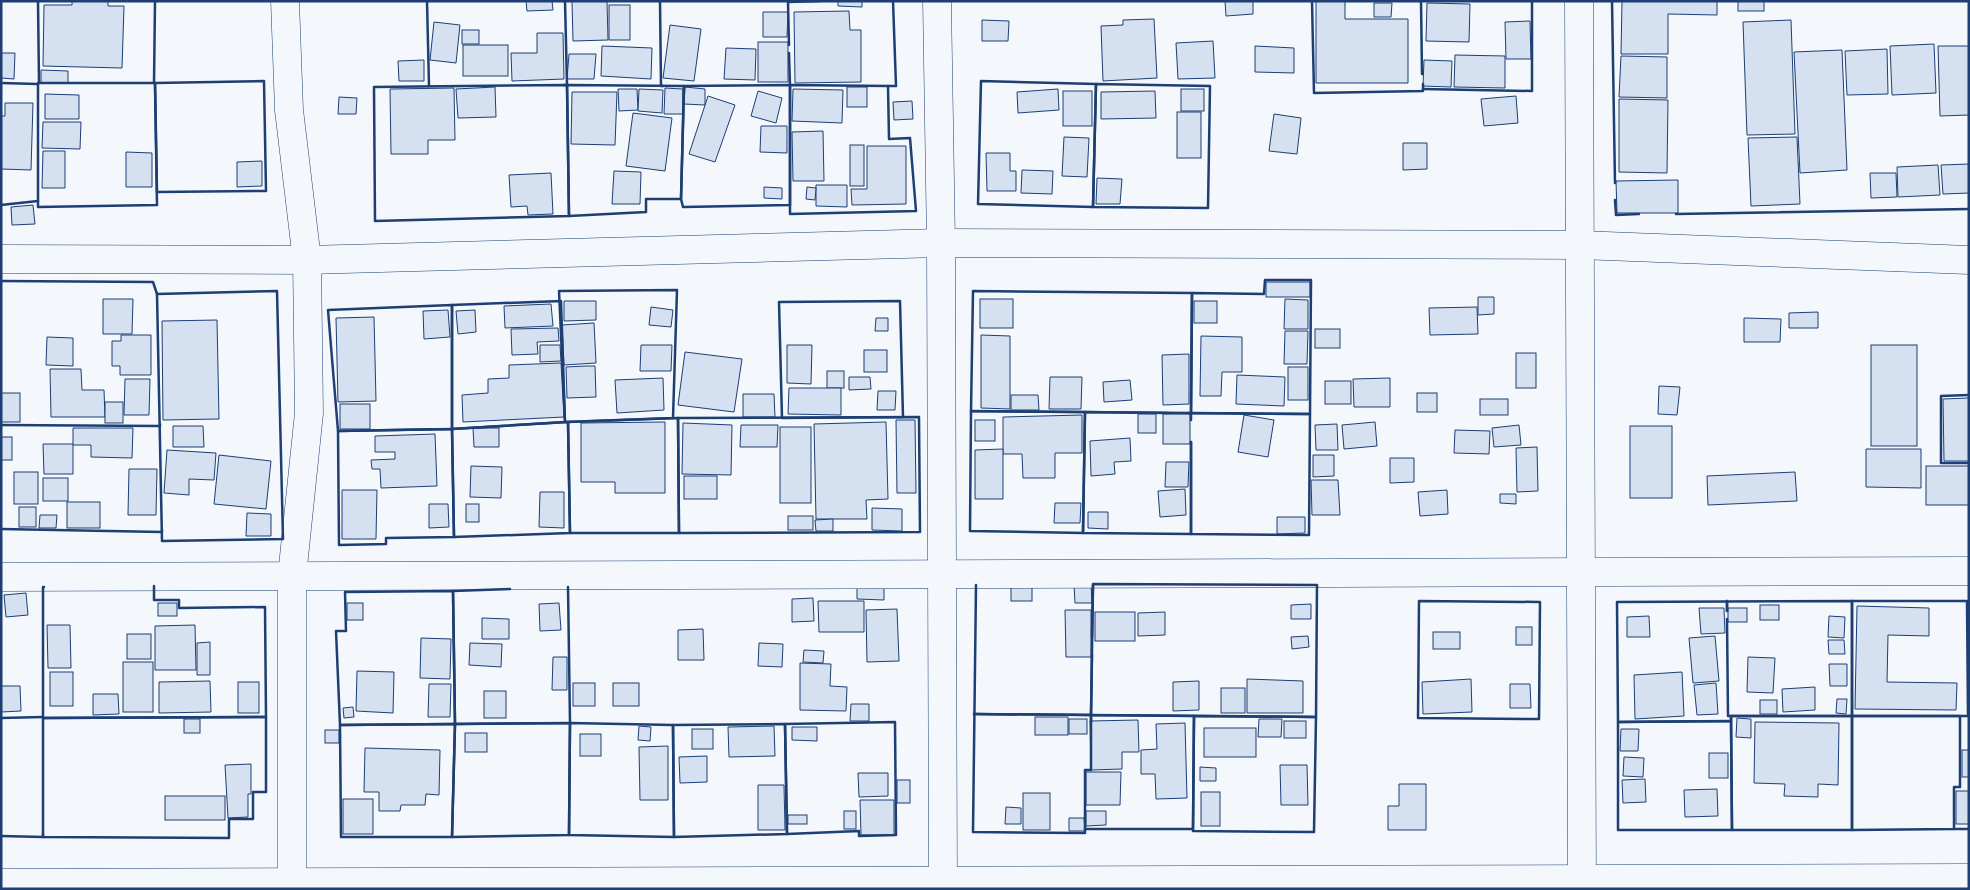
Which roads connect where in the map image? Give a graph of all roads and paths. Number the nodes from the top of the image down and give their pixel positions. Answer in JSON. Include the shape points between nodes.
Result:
{"nodes":[{"id":1,"x":285,"y":1,"type":"edge"},
{"id":2,"x":937,"y":1,"type":"edge"},
{"id":3,"x":1579,"y":1,"type":"edge"},
{"id":4,"x":941,"y":243,"type":"junction"},
{"id":5,"x":1580,"y":245,"type":"junction"},
{"id":6,"x":1,"y":259,"type":"edge"},
{"id":7,"x":307,"y":260,"type":"junction"},
{"id":8,"x":1969,"y":260,"type":"edge"},
{"id":9,"x":1969,"y":572,"type":"edge"},
{"id":10,"x":1581,"y":573,"type":"junction"},
{"id":11,"x":942,"y":574,"type":"junction"},
{"id":12,"x":1,"y":576,"type":"edge"},
{"id":13,"x":292,"y":576,"type":"junction"},
{"id":14,"x":1969,"y":878,"type":"edge"},
{"id":15,"x":1,"y":883,"type":"edge"},
{"id":16,"x":943,"y":884,"type":"edge"},
{"id":17,"x":1582,"y":884,"type":"edge"},
{"id":18,"x":292,"y":885,"type":"edge"}],
"edges":[{"from":1,"to":7,"type":"street","via":[[289,110]]},
{"from":2,"to":4,"type":"street"},
{"from":3,"to":5,"type":"street"},
{"from":4,"to":5,"type":"street"},
{"from":4,"to":7,"type":"street"},
{"from":4,"to":11,"type":"street"},
{"from":5,"to":8,"type":"street"},
{"from":5,"to":10,"type":"street"},
{"from":6,"to":7,"type":"street"},
{"from":7,"to":13,"type":"street","via":[[309,413]]},
{"from":9,"to":10,"type":"street"},
{"from":10,"to":11,"type":"street"},
{"from":10,"to":17,"type":"street"},
{"from":11,"to":13,"type":"street"},
{"from":11,"to":16,"type":"street"},
{"from":12,"to":13,"type":"street"},
{"from":13,"to":18,"type":"street"},
{"from":14,"to":17,"type":"street"},
{"from":15,"to":18,"type":"street"},
{"from":16,"to":17,"type":"street"},
{"from":16,"to":18,"type":"street"}]}
